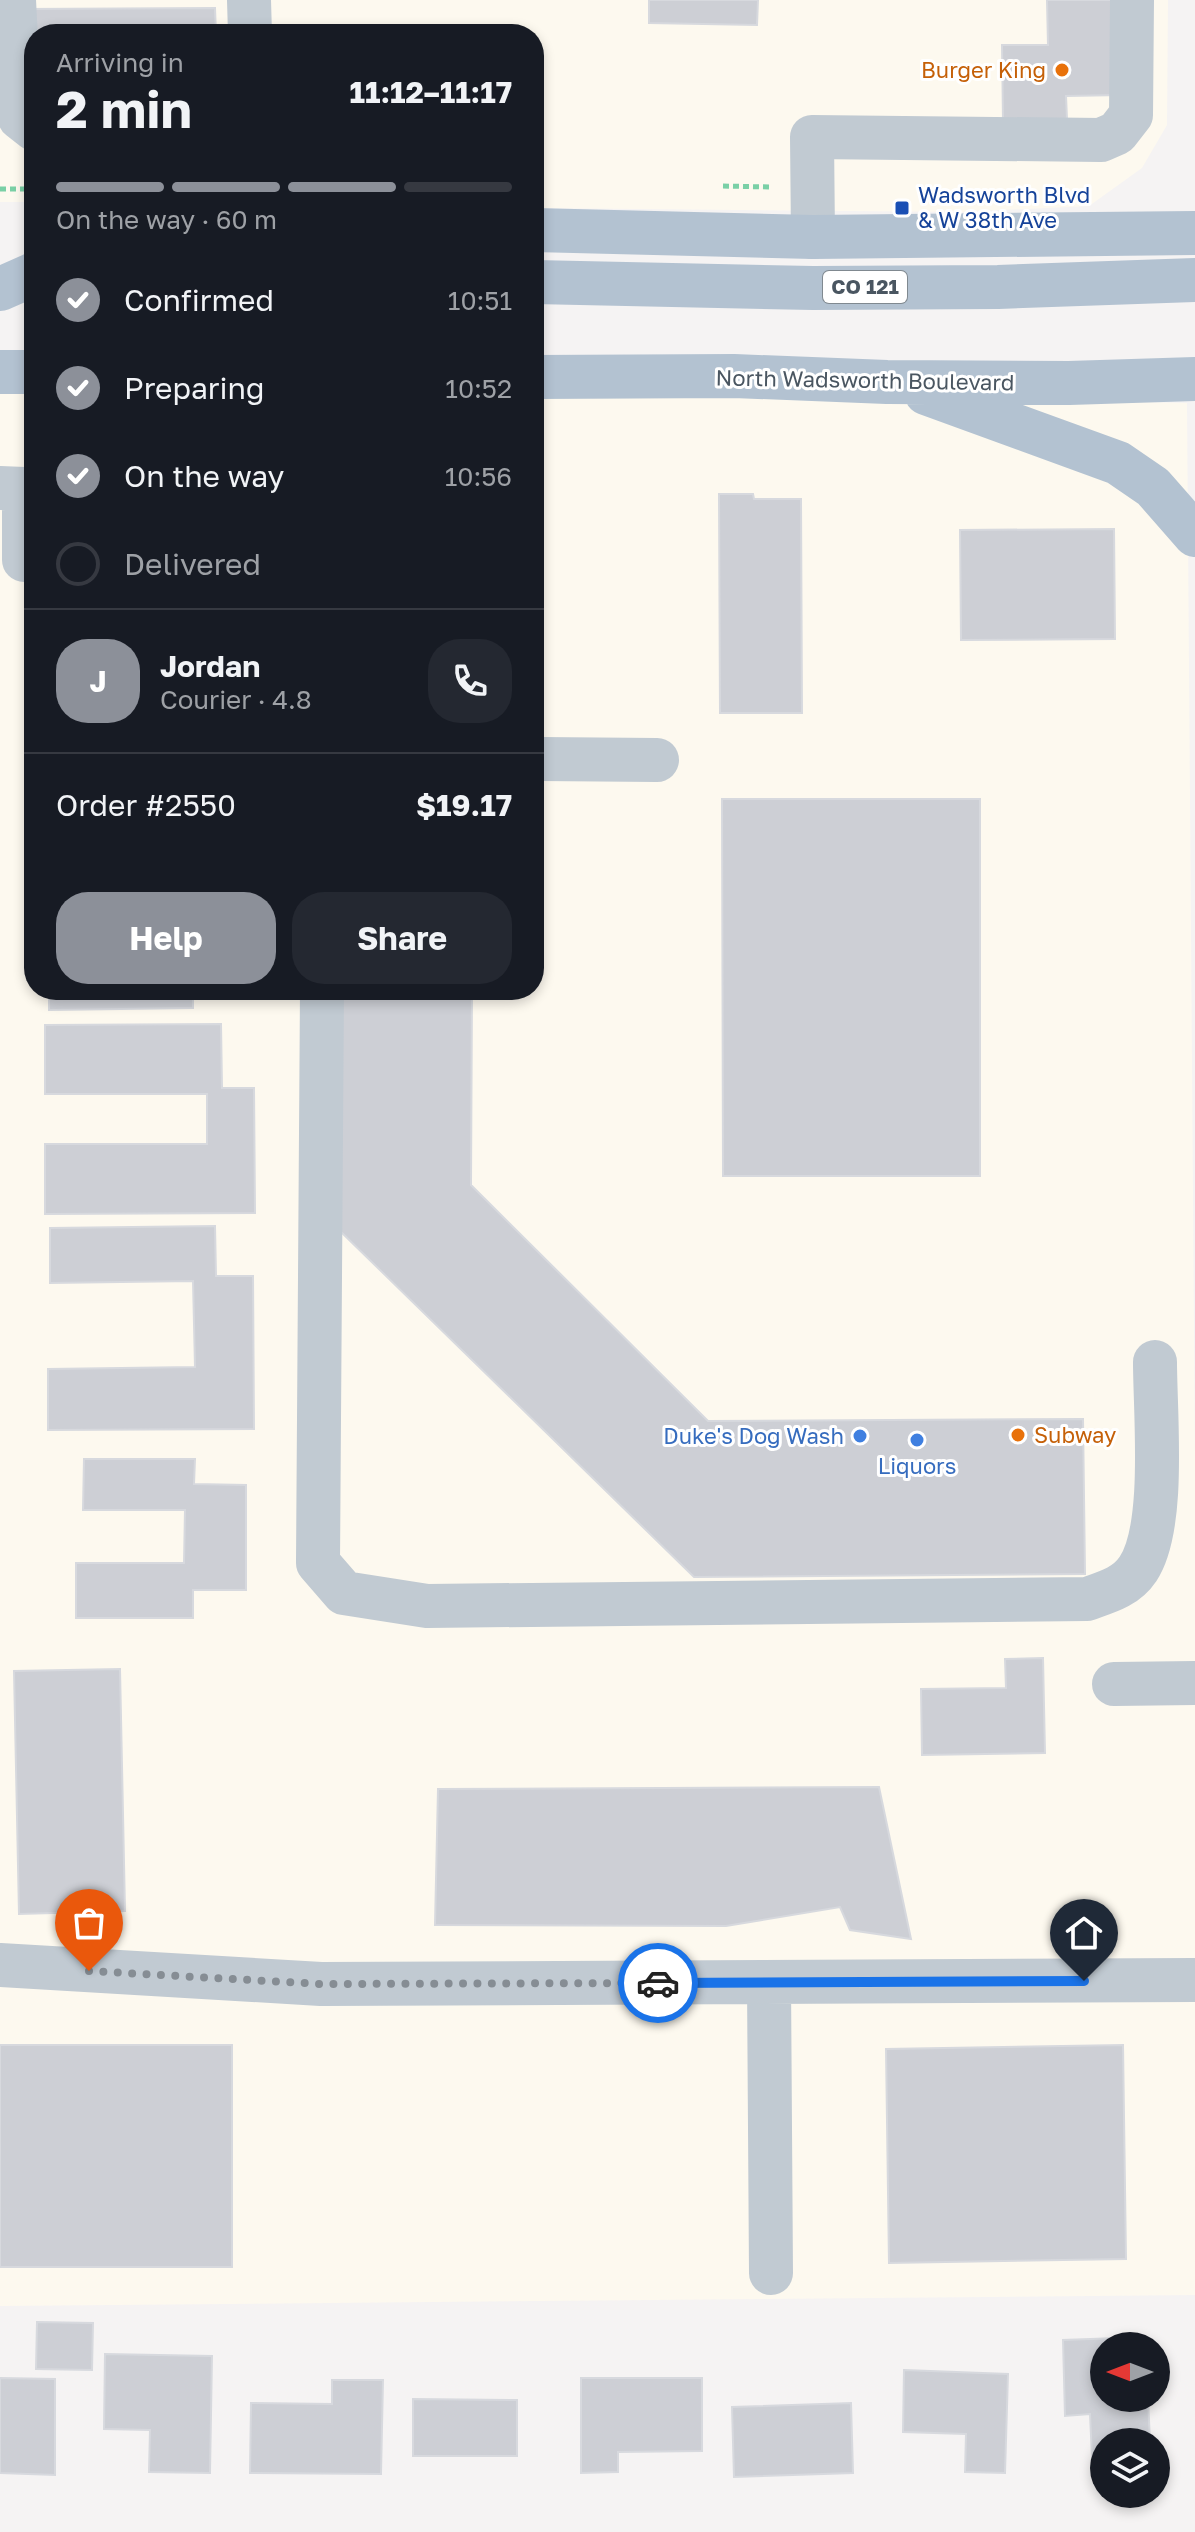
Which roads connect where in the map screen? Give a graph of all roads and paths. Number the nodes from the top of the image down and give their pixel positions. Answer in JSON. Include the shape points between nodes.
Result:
{"nodes":[{"id":1,"x":14,"y":0,"type":"edge"},
{"id":2,"x":249,"y":0,"type":"edge"},
{"id":3,"x":1132,"y":0,"type":"edge"},
{"id":4,"x":250,"y":24,"type":"edge"},
{"id":5,"x":24,"y":121,"type":"edge"},
{"id":6,"x":0,"y":189,"type":"edge"},
{"id":7,"x":24,"y":189,"type":"edge"},
{"id":8,"x":544,"y":230,"type":"edge"},
{"id":9,"x":1195,"y":233,"type":"edge"},
{"id":10,"x":813,"y":237,"type":"junction"},
{"id":11,"x":0,"y":270,"type":"edge"},
{"id":12,"x":24,"y":271,"type":"edge"},
{"id":13,"x":24,"y":277,"type":"edge"},
{"id":14,"x":1195,"y":280,"type":"edge"},
{"id":15,"x":544,"y":282,"type":"edge"},
{"id":16,"x":0,"y":289,"type":"edge"},
{"id":17,"x":0,"y":372,"type":"edge"},
{"id":18,"x":24,"y":372,"type":"edge"},
{"id":19,"x":544,"y":377,"type":"edge"},
{"id":20,"x":1195,"y":379,"type":"edge"},
{"id":21,"x":898,"y":382,"type":"junction"},
{"id":22,"x":12,"y":488,"type":"edge"},
{"id":23,"x":1195,"y":535,"type":"edge"},
{"id":24,"x":24,"y":560,"type":"dead end"},
{"id":25,"x":544,"y":759,"type":"edge"},
{"id":26,"x":657,"y":760,"type":"dead end"},
{"id":27,"x":322,"y":1000,"type":"edge"},
{"id":28,"x":1155,"y":1362,"type":"dead end"},
{"id":29,"x":1195,"y":1683,"type":"edge"},
{"id":30,"x":1114,"y":1684,"type":"dead end"},
{"id":31,"x":0,"y":1965,"type":"edge"},
{"id":32,"x":1195,"y":1980,"type":"edge"},
{"id":33,"x":769,"y":1982,"type":"junction"},
{"id":34,"x":771,"y":2273,"type":"dead end"}],
"edges":[{"from":1,"to":5,"type":"lane"},
{"from":2,"to":4,"type":"lane"},
{"from":3,"to":10,"type":"lane","via":[[1131,115],[1117,133],[1101,140],[812,137]]},
{"from":6,"to":7,"type":"path"},
{"from":8,"to":10,"type":"main road"},
{"from":9,"to":10,"type":"main road"},
{"from":11,"to":12,"type":"main road"},
{"from":13,"to":16,"type":"main road"},
{"from":14,"to":15,"type":"main road","number":"CO 121","via":[[859,288]]},
{"from":17,"to":18,"type":"main road"},
{"from":19,"to":21,"type":"main road","name":"North Wadsworth Boulevard"},
{"from":20,"to":21,"type":"main road","name":"North Wadsworth Boulevard"},
{"from":21,"to":23,"type":"main road","via":[[1118,463],[1153,487]]},
{"from":22,"to":24,"type":"lane"},
{"from":25,"to":26,"type":"lane"},
{"from":27,"to":28,"type":"lane","via":[[318,1563],[344,1593],[427,1606],[1087,1599],[1120,1588],[1137,1571],[1151,1544]]},
{"from":29,"to":30,"type":"lane"},
{"from":31,"to":33,"type":"lane","via":[[321,1984]]},
{"from":32,"to":33,"type":"lane"},
{"from":33,"to":34,"type":"lane"}]}
